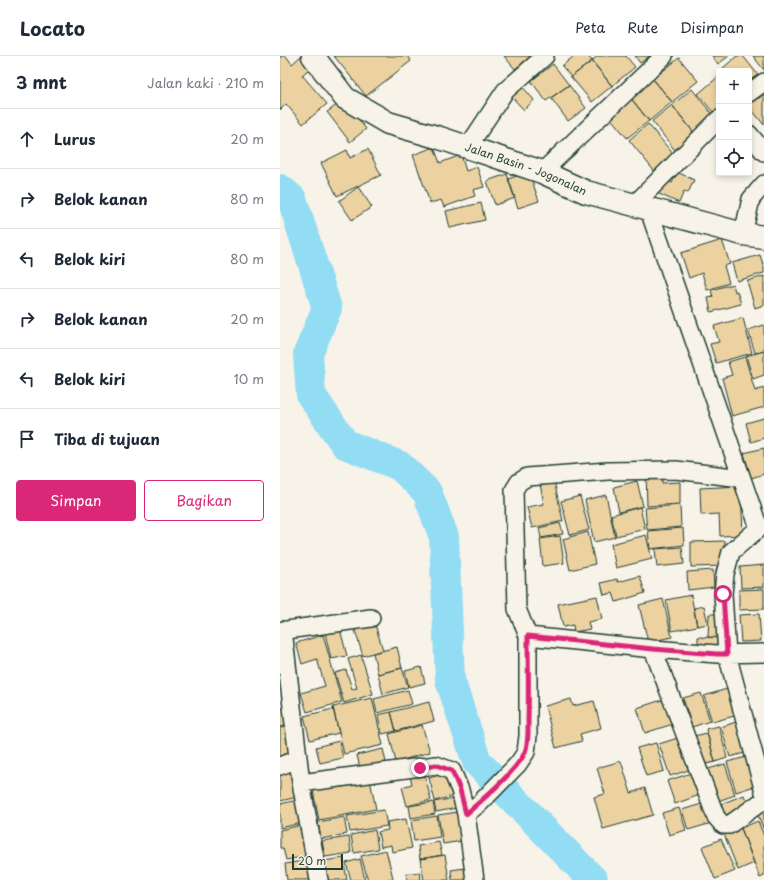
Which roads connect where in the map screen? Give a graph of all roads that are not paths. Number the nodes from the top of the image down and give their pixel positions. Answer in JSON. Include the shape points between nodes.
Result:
{"nodes":[{"id":1,"x":312,"y":56,"type":"edge"},
{"id":2,"x":545,"y":56,"type":"edge"},
{"id":3,"x":664,"y":56,"type":"edge"},
{"id":4,"x":764,"y":82,"type":"edge"},
{"id":5,"x":752,"y":91,"type":"edge"},
{"id":6,"x":716,"y":123,"type":"edge"},
{"id":7,"x":752,"y":138,"type":"edge"},
{"id":8,"x":468,"y":147,"type":"junction"},
{"id":9,"x":764,"y":152,"type":"edge"},
{"id":10,"x":542,"y":172,"type":"junction"},
{"id":11,"x":764,"y":184,"type":"edge"},
{"id":12,"x":646,"y":211,"type":"junction"},
{"id":13,"x":742,"y":234,"type":"junction"},
{"id":14,"x":764,"y":237,"type":"edge"},
{"id":15,"x":741,"y":478,"type":"junction"},
{"id":16,"x":762,"y":527,"type":"edge"},
{"id":17,"x":371,"y":618,"type":"dead end"},
{"id":18,"x":281,"y":631,"type":"edge"},
{"id":19,"x":528,"y":636,"type":"junction"},
{"id":20,"x":653,"y":649,"type":"junction"},
{"id":21,"x":764,"y":653,"type":"edge"},
{"id":22,"x":727,"y":654,"type":"junction"},
{"id":23,"x":298,"y":759,"type":"junction"},
{"id":24,"x":280,"y":766,"type":"edge"},
{"id":25,"x":301,"y":783,"type":"junction"},
{"id":26,"x":764,"y":792,"type":"edge"},
{"id":27,"x":764,"y":800,"type":"edge"},
{"id":28,"x":466,"y":814,"type":"junction"},
{"id":29,"x":319,"y":880,"type":"edge"},
{"id":30,"x":475,"y":880,"type":"edge"}],
"edges":[{"from":1,"to":8,"type":"main road","name":"Jalan Basin - Jogonalan","via":[[345,98],[388,123]]},
{"from":2,"to":8,"type":"street","via":[[505,91]]},
{"from":3,"to":10,"type":"street"},
{"from":4,"to":5,"type":"street"},
{"from":6,"to":12,"type":"street"},
{"from":7,"to":9,"type":"street"},
{"from":8,"to":10,"type":"main road","name":"Jalan Basin - Jogonalan"},
{"from":10,"to":12,"type":"main road","name":"Jalan Basin - Jogonalan","via":[[586,192]]},
{"from":11,"to":13,"type":"street","via":[[751,199]]},
{"from":12,"to":13,"type":"main road","name":"Jalan Basin - Jogonalan"},
{"from":12,"to":15,"type":"street","via":[[659,240]]},
{"from":13,"to":14,"type":"main road","name":"Jalan Basin - Jogonalan"},
{"from":15,"to":16,"type":"street"},
{"from":15,"to":19,"type":"street","via":[[676,470],[608,470],[527,478],[519,482],[514,490],[516,609]]},
{"from":16,"to":22,"type":"street","via":[[731,552],[723,594]]},
{"from":17,"to":18,"type":"street"},
{"from":18,"to":23,"type":"street"},
{"from":19,"to":20,"type":"street"},
{"from":19,"to":28,"type":"street","via":[[526,752],[518,764]]},
{"from":20,"to":22,"type":"street"},
{"from":20,"to":27,"type":"street","via":[[716,817],[722,825],[729,825]]},
{"from":21,"to":22,"type":"street"},
{"from":22,"to":26,"type":"street"},
{"from":23,"to":24,"type":"street"},
{"from":23,"to":25,"type":"street"},
{"from":25,"to":28,"type":"street","via":[[436,765],[452,771]]},
{"from":25,"to":29,"type":"street"},
{"from":28,"to":30,"type":"street"}]}
